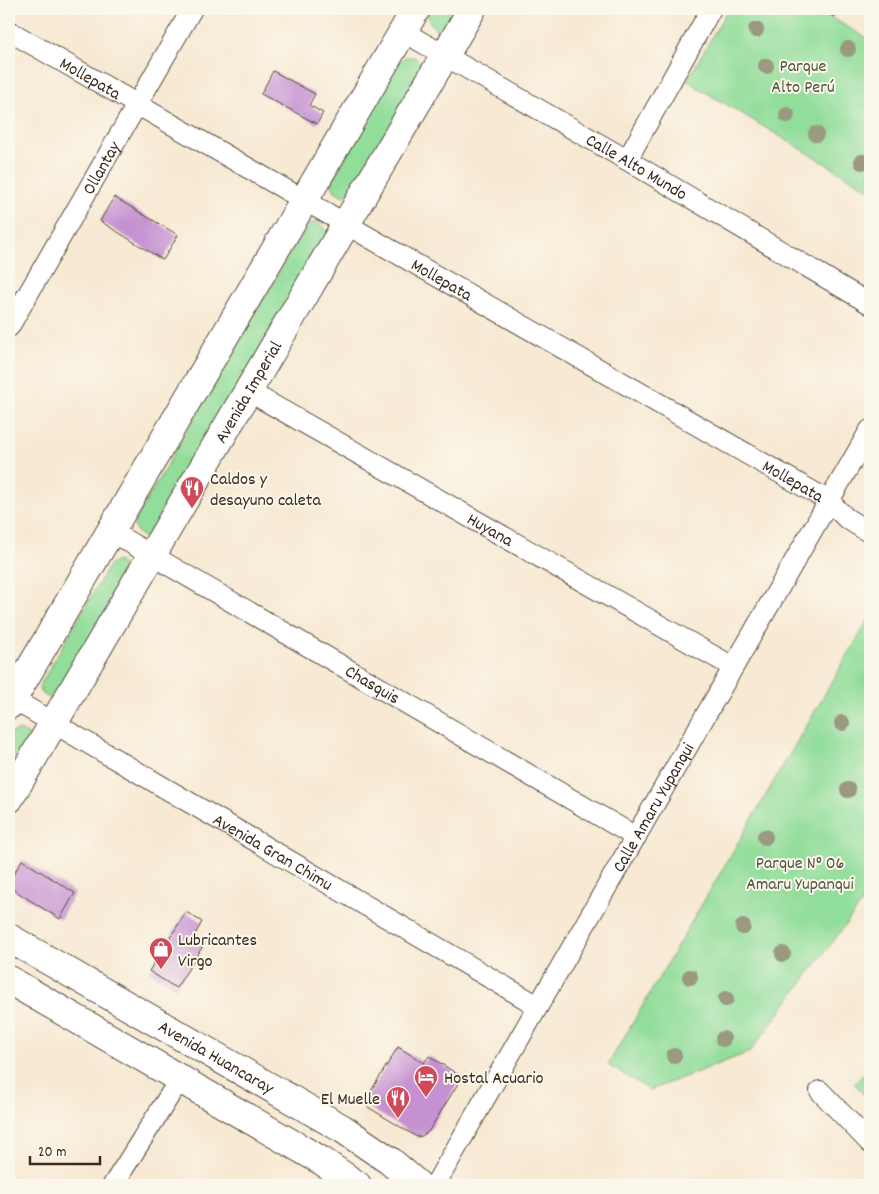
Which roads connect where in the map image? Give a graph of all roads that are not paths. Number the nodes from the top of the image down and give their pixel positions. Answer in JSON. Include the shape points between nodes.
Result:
{"nodes":[{"id":1,"x":192,"y":9,"type":"edge"},
{"id":2,"x":472,"y":9,"type":"edge"},
{"id":3,"x":711,"y":9,"type":"edge"},
{"id":4,"x":409,"y":20,"type":"edge"},
{"id":5,"x":9,"y":31,"type":"edge"},
{"id":6,"x":445,"y":55,"type":"junction"},
{"id":7,"x":137,"y":104,"type":"junction"},
{"id":8,"x":627,"y":160,"type":"junction"},
{"id":9,"x":304,"y":200,"type":"junction"},
{"id":10,"x":346,"y":223,"type":"junction"},
{"id":11,"x":870,"y":304,"type":"edge"},
{"id":12,"x":9,"y":327,"type":"edge"},
{"id":13,"x":248,"y":390,"type":"junction"},
{"id":14,"x":870,"y":430,"type":"edge"},
{"id":15,"x":829,"y":501,"type":"junction"},
{"id":16,"x":110,"y":531,"type":"junction"},
{"id":17,"x":870,"y":533,"type":"edge"},
{"id":18,"x":151,"y":556,"type":"junction"},
{"id":19,"x":733,"y":667,"type":"junction"},
{"id":20,"x":10,"y":700,"type":"edge"},
{"id":21,"x":53,"y":722,"type":"junction"},
{"id":22,"x":9,"y":799,"type":"edge"},
{"id":23,"x":636,"y":837,"type":"junction"},
{"id":24,"x":9,"y":938,"type":"edge"},
{"id":25,"x":9,"y":980,"type":"edge"},
{"id":26,"x":538,"y":1006,"type":"junction"},
{"id":27,"x":180,"y":1079,"type":"junction"},
{"id":28,"x":820,"y":1091,"type":"dead end"},
{"id":29,"x":870,"y":1143,"type":"edge"},
{"id":30,"x":113,"y":1185,"type":"edge"},
{"id":31,"x":358,"y":1185,"type":"edge"},
{"id":32,"x":418,"y":1185,"type":"edge"},
{"id":33,"x":435,"y":1185,"type":"edge"}],
"edges":[{"from":1,"to":7,"type":"street","name":"Ollantay"},
{"from":2,"to":6,"type":"street","name":"Avenida Imperial"},
{"from":3,"to":8,"type":"street"},
{"from":4,"to":6,"type":"street","name":"Calle Alto Mundo"},
{"from":4,"to":9,"type":"street"},
{"from":5,"to":7,"type":"street","name":"Mollepata"},
{"from":6,"to":8,"type":"street","name":"Calle Alto Mundo"},
{"from":6,"to":10,"type":"street","name":"Avenida Imperial"},
{"from":7,"to":9,"type":"street","name":"Mollepata"},
{"from":7,"to":12,"type":"street","name":"Ollantay"},
{"from":8,"to":11,"type":"street","name":"Calle Alto Mundo"},
{"from":9,"to":10,"type":"street","name":"Mollepata"},
{"from":9,"to":16,"type":"street"},
{"from":10,"to":13,"type":"street","name":"Avenida Imperial"},
{"from":10,"to":15,"type":"street","name":"Mollepata"},
{"from":13,"to":18,"type":"street","name":"Avenida Imperial"},
{"from":13,"to":19,"type":"street","name":"Huyana"},
{"from":14,"to":15,"type":"street","name":"Calle Amaru Yupanqui"},
{"from":15,"to":17,"type":"street","name":"Mollepata","via":[[846,518]]},
{"from":15,"to":19,"type":"street","name":"Calle Amaru Yupanqui"},
{"from":16,"to":18,"type":"street","name":"Chasquis"},
{"from":16,"to":20,"type":"street"},
{"from":18,"to":21,"type":"street","name":"Avenida Imperial"},
{"from":18,"to":23,"type":"street","name":"Chasquis"},
{"from":19,"to":23,"type":"street","name":"Calle Amaru Yupanqui"},
{"from":20,"to":21,"type":"street","name":"Avenida Gran Chimu"},
{"from":21,"to":22,"type":"street","name":"Avenida Imperial"},
{"from":21,"to":26,"type":"street","name":"Avenida Gran Chimu"},
{"from":23,"to":26,"type":"street","name":"Calle Amaru Yupanqui"},
{"from":24,"to":32,"type":"street","name":"Avenida Huancaray","via":[[343,1129]]},
{"from":25,"to":27,"type":"street"},
{"from":26,"to":33,"type":"street","name":"Calle Amaru Yupanqui"},
{"from":27,"to":30,"type":"street"},
{"from":27,"to":31,"type":"street"},
{"from":28,"to":29,"type":"street"}]}
